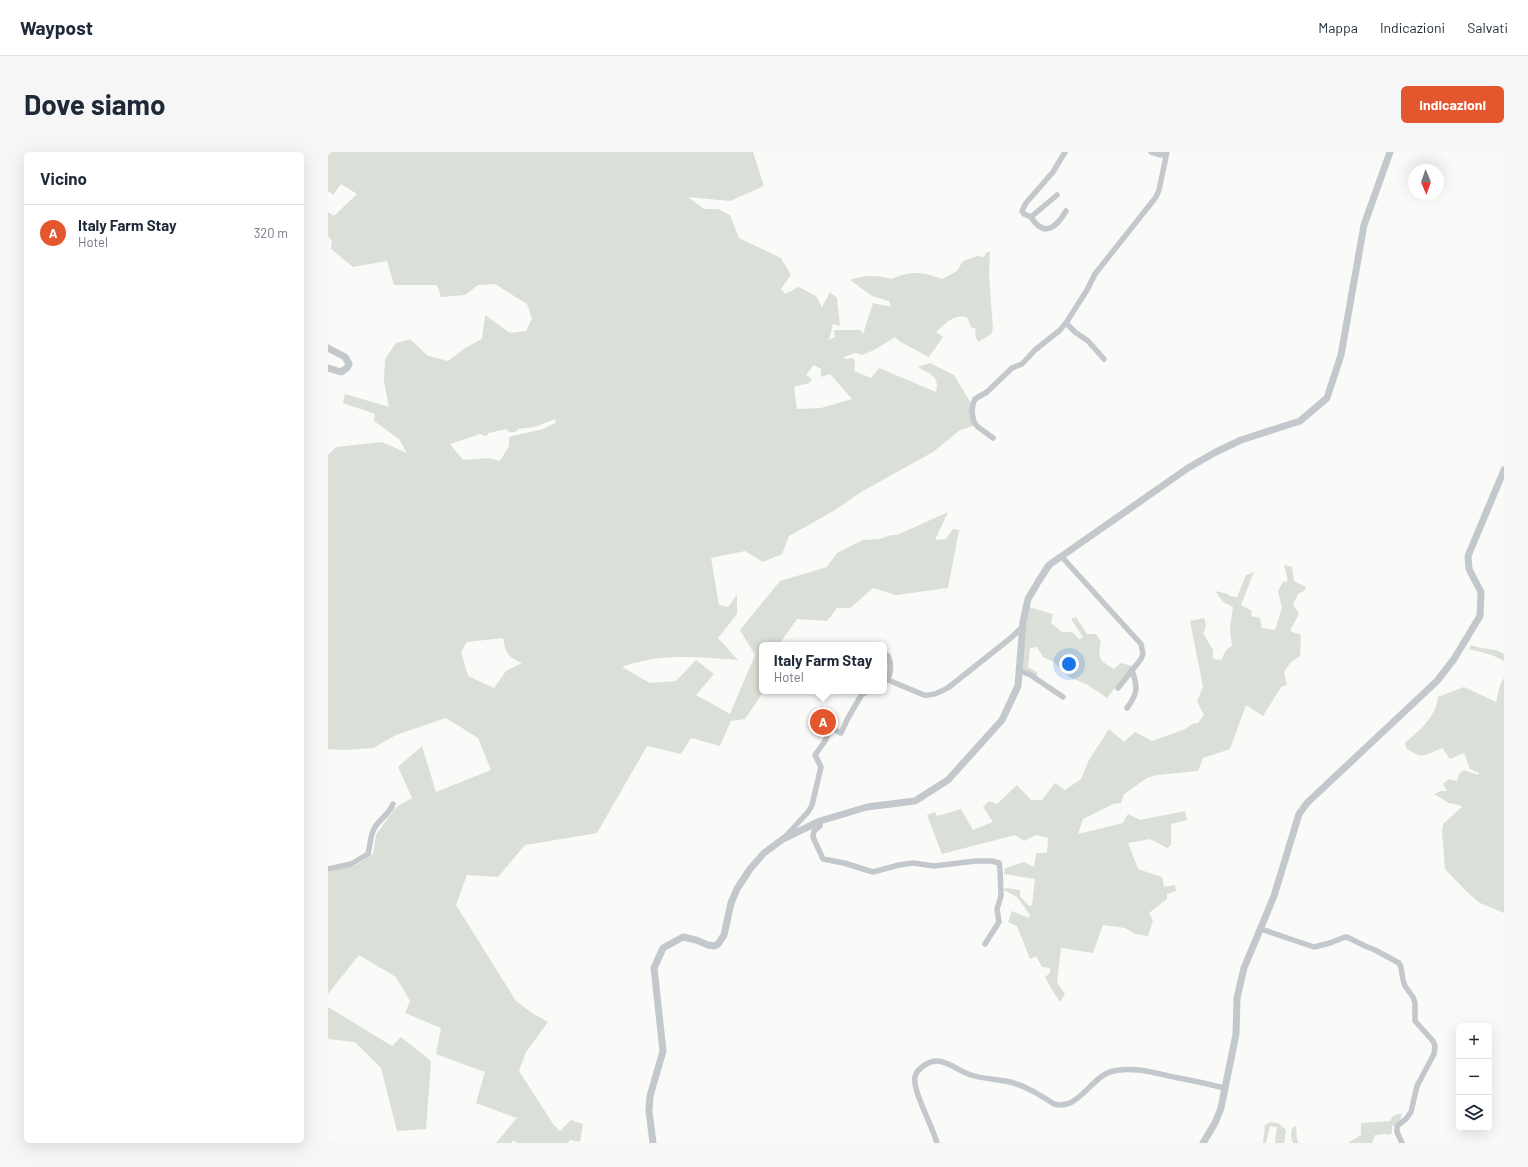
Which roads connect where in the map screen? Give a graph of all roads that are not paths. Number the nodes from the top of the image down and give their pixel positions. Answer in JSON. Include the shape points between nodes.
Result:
{"nodes":[{"id":1,"x":1065,"y":152,"type":"edge"},
{"id":2,"x":1151,"y":152,"type":"edge"},
{"id":3,"x":1390,"y":152,"type":"edge"},
{"id":4,"x":1166,"y":153,"type":"edge"},
{"id":5,"x":1057,"y":195,"type":"dead end"},
{"id":6,"x":1066,"y":211,"type":"dead end"},
{"id":7,"x":1031,"y":217,"type":"junction"},
{"id":8,"x":1066,"y":323,"type":"junction"},
{"id":9,"x":328,"y":348,"type":"edge"},
{"id":10,"x":1104,"y":359,"type":"dead end"},
{"id":11,"x":328,"y":368,"type":"edge"},
{"id":12,"x":993,"y":438,"type":"dead end"},
{"id":13,"x":1504,"y":470,"type":"edge"},
{"id":14,"x":1061,"y":556,"type":"junction"},
{"id":15,"x":1023,"y":626,"type":"junction"},
{"id":16,"x":887,"y":656,"type":"edge"},
{"id":17,"x":1132,"y":670,"type":"junction"},
{"id":18,"x":1019,"y":671,"type":"junction"},
{"id":19,"x":1118,"y":688,"type":"dead end"},
{"id":20,"x":862,"y":694,"type":"edge"},
{"id":21,"x":1063,"y":697,"type":"dead end"},
{"id":22,"x":1127,"y":708,"type":"dead end"},
{"id":23,"x":823,"y":722,"type":"dead end"},
{"id":24,"x":831,"y":728,"type":"junction"},
{"id":25,"x":393,"y":804,"type":"dead end"},
{"id":26,"x":820,"y":821,"type":"junction"},
{"id":27,"x":783,"y":839,"type":"junction"},
{"id":28,"x":328,"y":868,"type":"edge"},
{"id":29,"x":1261,"y":929,"type":"junction"},
{"id":30,"x":985,"y":944,"type":"dead end"},
{"id":31,"x":1224,"y":1088,"type":"junction"},
{"id":32,"x":653,"y":1143,"type":"edge"},
{"id":33,"x":937,"y":1143,"type":"edge"},
{"id":34,"x":1203,"y":1143,"type":"edge"},
{"id":35,"x":1402,"y":1143,"type":"edge"}],
"edges":[{"from":1,"to":7,"type":"street","via":[[1053,172],[1022,210]]},
{"from":2,"to":4,"type":"street","via":[[1160,155]]},
{"from":3,"to":14,"type":"street","via":[[1364,225],[1341,354],[1327,398],[1300,421],[1241,440],[1188,468]]},
{"from":4,"to":8,"type":"street","via":[[1156,197],[1095,274]]},
{"from":5,"to":7,"type":"street"},
{"from":6,"to":7,"type":"street","via":[[1052,228],[1047,229],[1038,225]]},
{"from":8,"to":10,"type":"street"},
{"from":8,"to":12,"type":"street","via":[[1022,364],[1012,368],[987,392],[975,399],[972,412],[974,422]]},
{"from":9,"to":11,"type":"street","via":[[345,357],[349,364],[341,372]]},
{"from":13,"to":29,"type":"street","via":[[1468,556],[1469,569],[1480,592],[1480,616],[1477,623],[1437,681],[1307,803],[1299,814]]},
{"from":14,"to":15,"type":"street","via":[[1049,565],[1028,599]]},
{"from":14,"to":17,"type":"street","via":[[1141,644],[1143,654]]},
{"from":15,"to":16,"type":"street","via":[[949,687],[929,696],[888,680],[891,662]]},
{"from":15,"to":18,"type":"street"},
{"from":17,"to":19,"type":"street"},
{"from":17,"to":22,"type":"street","via":[[1137,688]]},
{"from":18,"to":21,"type":"street","via":[[1029,674]]},
{"from":18,"to":26,"type":"street","via":[[1018,686],[1002,720],[948,780],[916,802],[867,807]]},
{"from":20,"to":24,"type":"street","via":[[841,733]]},
{"from":23,"to":24,"type":"street"},
{"from":24,"to":27,"type":"street","via":[[815,755],[821,767],[812,805]]},
{"from":25,"to":28,"type":"street","via":[[390,812],[373,829],[368,854],[351,864]]},
{"from":26,"to":27,"type":"street"},
{"from":26,"to":30,"type":"street","via":[[820,826],[812,837],[823,859],[873,872],[913,863],[934,866],[976,861],[999,863],[999,922]]},
{"from":27,"to":32,"type":"street","via":[[761,857],[737,889],[724,935],[718,944],[708,946],[683,937],[664,948],[654,968],[662,1051],[650,1096]]},
{"from":29,"to":31,"type":"street","via":[[1239,985],[1236,1034]]},
{"from":29,"to":35,"type":"street","via":[[1314,947],[1345,937],[1399,963],[1405,986],[1415,1003],[1415,1021],[1430,1036],[1435,1046],[1430,1062],[1417,1086],[1411,1112],[1397,1126]]},
{"from":31,"to":33,"type":"street","via":[[1137,1070],[1113,1071],[1101,1077],[1081,1095],[1060,1105],[1019,1085],[970,1075],[934,1061],[921,1068],[915,1077],[918,1095]]},
{"from":31,"to":34,"type":"street","via":[[1221,1108]]}]}
